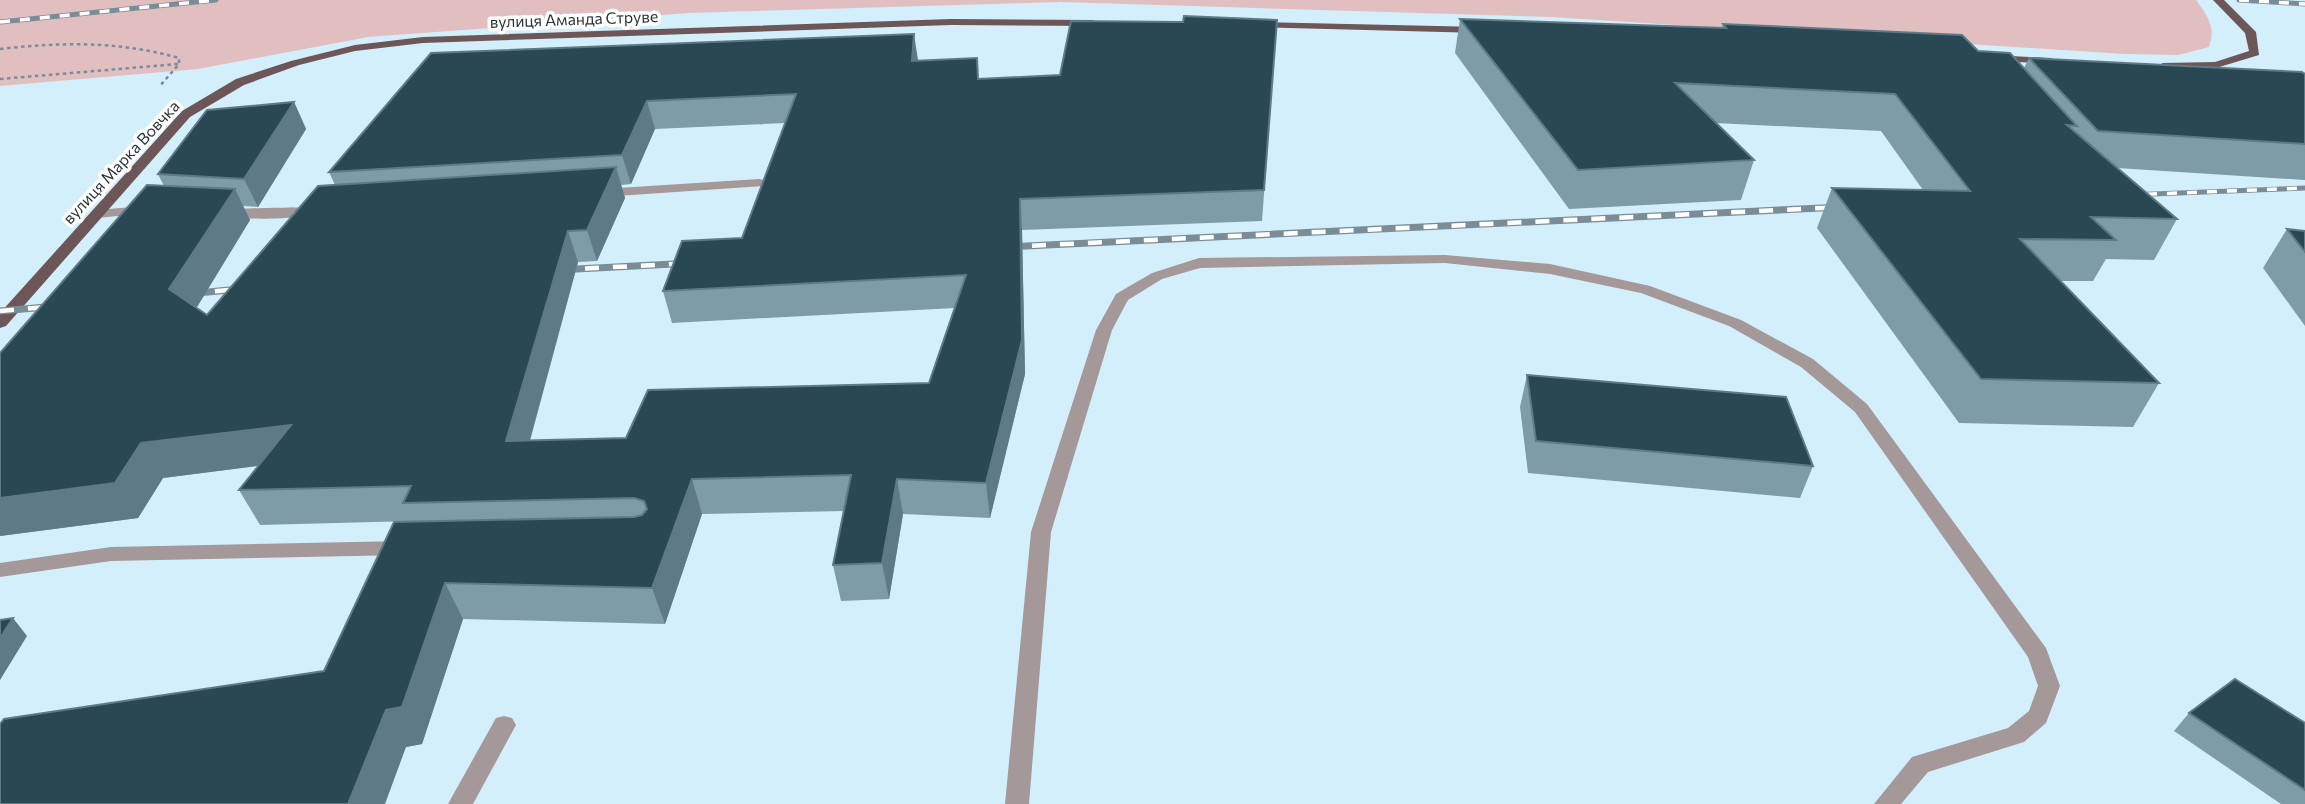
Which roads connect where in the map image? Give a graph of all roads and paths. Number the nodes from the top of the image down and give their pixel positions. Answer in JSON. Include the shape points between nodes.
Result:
{"nodes":[{"id":1,"x":2218,"y":0,"type":"edge"},
{"id":2,"x":1101,"y":23,"type":"edge"},
{"id":3,"x":1238,"y":24,"type":"edge"},
{"id":4,"x":1494,"y":31,"type":"edge"},
{"id":5,"x":0,"y":49,"type":"edge"},
{"id":6,"x":1977,"y":57,"type":"joint"},
{"id":7,"x":2068,"y":62,"type":"edge"},
{"id":8,"x":295,"y":63,"type":"joint"},
{"id":9,"x":179,"y":64,"type":"junction"},
{"id":10,"x":2147,"y":67,"type":"edge"},
{"id":11,"x":1994,"y":77,"type":"edge"},
{"id":12,"x":0,"y":79,"type":"edge"},
{"id":13,"x":159,"y":87,"type":"dead end"},
{"id":14,"x":759,"y":183,"type":"edge"},
{"id":15,"x":580,"y":195,"type":"edge"},
{"id":16,"x":166,"y":209,"type":"edge"},
{"id":17,"x":333,"y":210,"type":"edge"},
{"id":18,"x":215,"y":212,"type":"edge"},
{"id":19,"x":97,"y":214,"type":"junction"},
{"id":20,"x":0,"y":323,"type":"edge"},
{"id":21,"x":426,"y":547,"type":"edge"},
{"id":22,"x":0,"y":570,"type":"edge"},
{"id":23,"x":504,"y":725,"type":"dead end"},
{"id":24,"x":460,"y":804,"type":"edge"},
{"id":25,"x":1017,"y":804,"type":"edge"},
{"id":26,"x":1886,"y":804,"type":"edge"}],
"edges":[{"from":1,"to":10,"type":"main road","via":[[2250,32],[2255,53],[2216,65]]},
{"from":2,"to":8,"type":"main road","name":"вулиця Аманда Струве","via":[[951,22],[423,40],[355,48]]},
{"from":3,"to":4,"type":"main road"},
{"from":5,"to":9,"type":"path","via":[[68,41],[147,47],[179,58]]},
{"from":6,"to":7,"type":"main road"},
{"from":6,"to":11,"type":"lane"},
{"from":8,"to":19,"type":"main road","name":"вулиця Марка Вовчка","via":[[240,82],[186,114]]},
{"from":9,"to":12,"type":"path"},
{"from":9,"to":13,"type":"path"},
{"from":14,"to":15,"type":"lane"},
{"from":16,"to":19,"type":"lane"},
{"from":17,"to":18,"type":"lane","via":[[264,215]]},
{"from":19,"to":20,"type":"main road","name":"вулиця Марка Вовчка"},
{"from":21,"to":22,"type":"lane","via":[[111,554]]},
{"from":23,"to":24,"type":"lane"},
{"from":25,"to":26,"type":"lane","via":[[1041,532],[1104,330],[1122,297],[1157,276],[1199,263],[1445,258],[1550,269],[1645,289],[1747,329],[1807,363],[1861,408],[2039,654],[2049,686],[2038,716],[2015,735],[1920,764]]}]}
